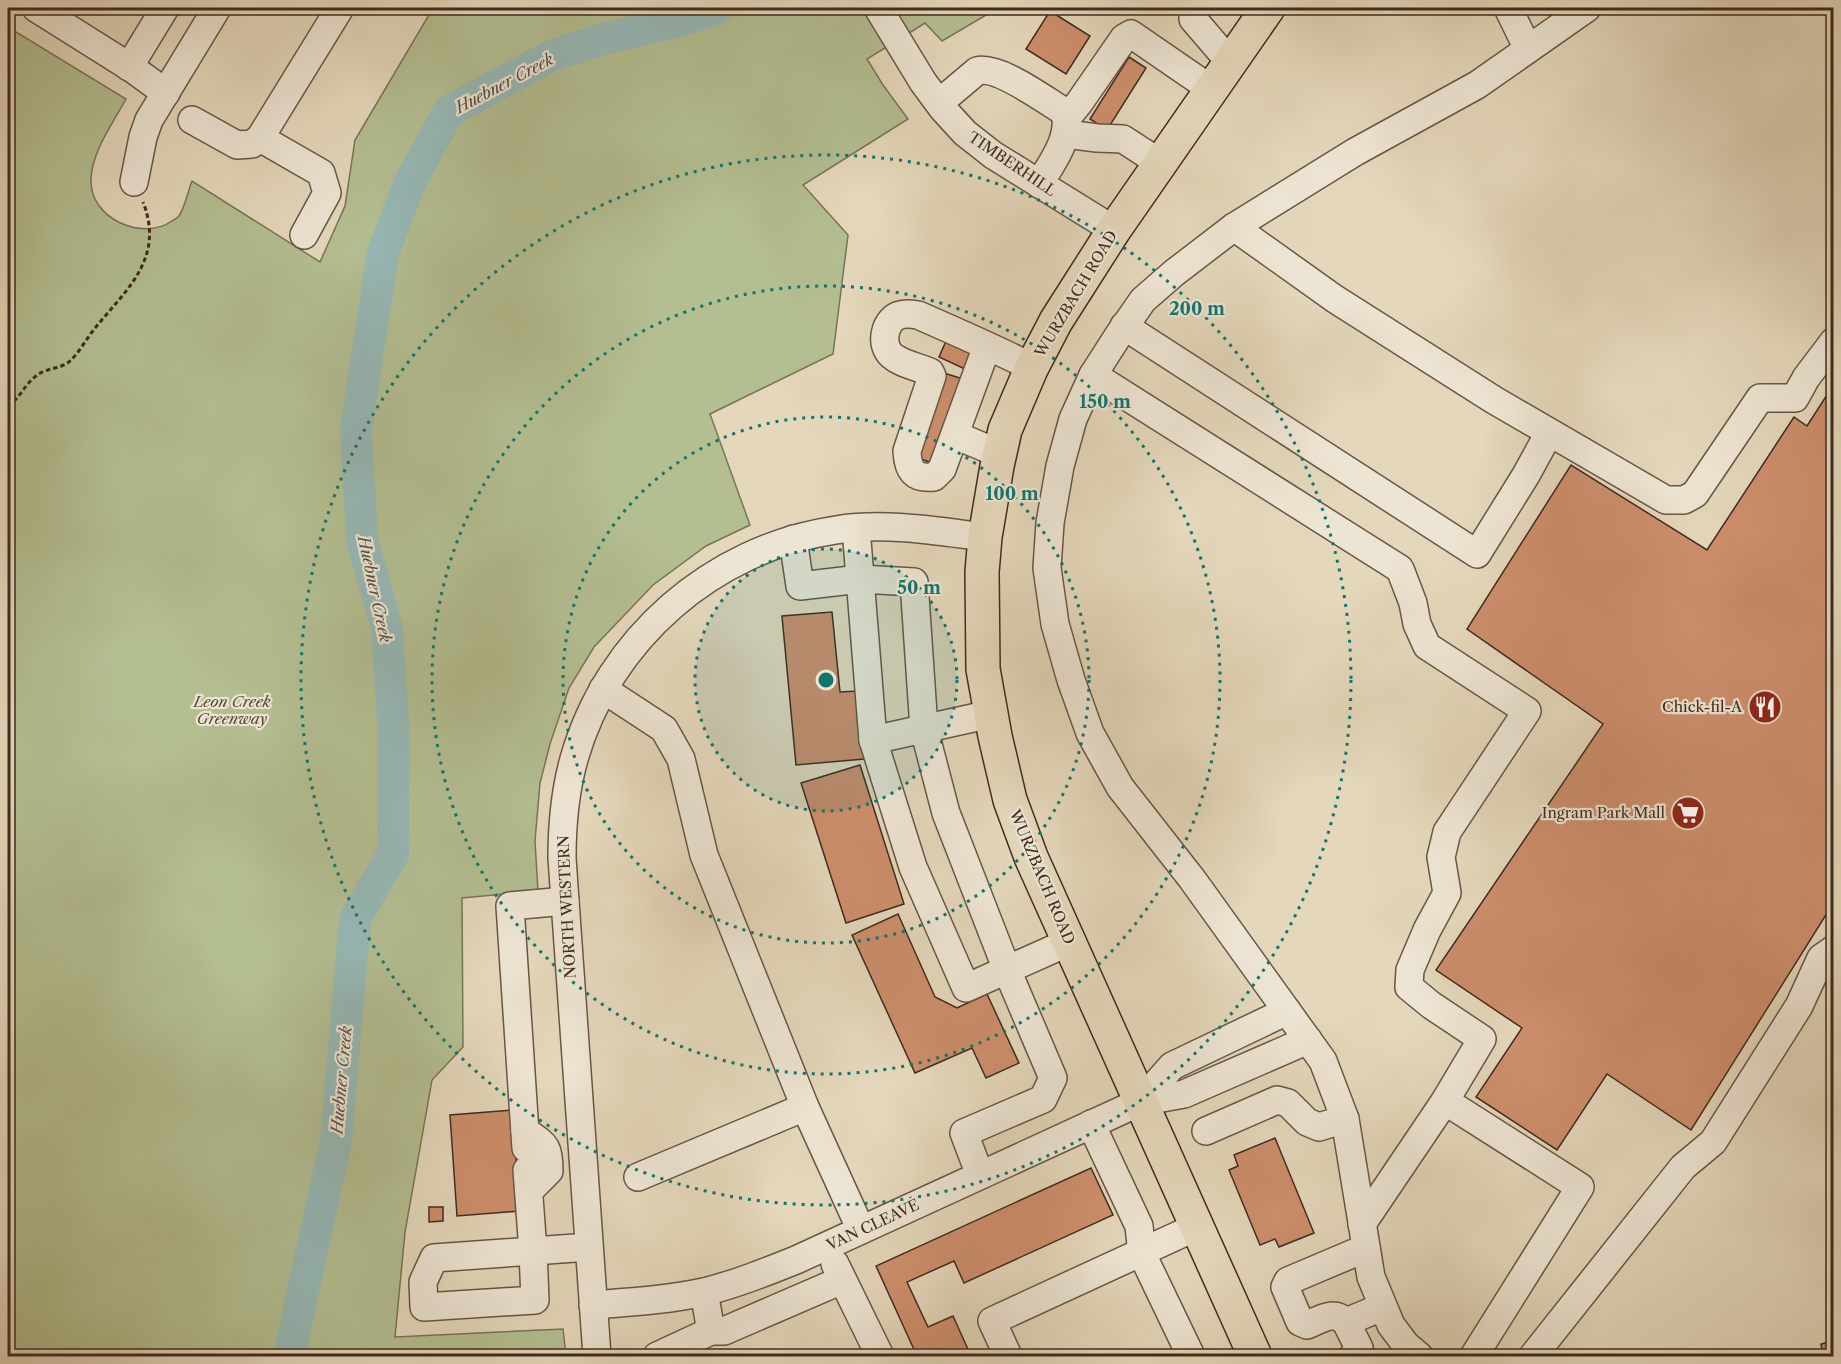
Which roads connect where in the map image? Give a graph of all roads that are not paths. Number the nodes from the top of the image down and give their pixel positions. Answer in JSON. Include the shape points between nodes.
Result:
{"nodes":[{"id":1,"x":36,"y":8,"type":"edge"},
{"id":2,"x":165,"y":8,"type":"edge"},
{"id":3,"x":217,"y":8,"type":"edge"},
{"id":4,"x":340,"y":8,"type":"edge"},
{"id":5,"x":1193,"y":8,"type":"edge"},
{"id":6,"x":1268,"y":8,"type":"edge"},
{"id":7,"x":1508,"y":8,"type":"edge"},
{"id":8,"x":1587,"y":8,"type":"edge"},
{"id":9,"x":882,"y":14,"type":"edge"},
{"id":10,"x":1554,"y":17,"type":"edge"},
{"id":11,"x":1528,"y":49,"type":"junction"},
{"id":12,"x":1223,"y":54,"type":"dead end"},
{"id":13,"x":131,"y":68,"type":"junction"},
{"id":14,"x":1212,"y":89,"type":"junction"},
{"id":15,"x":166,"y":93,"type":"junction"},
{"id":16,"x":939,"y":103,"type":"junction"},
{"id":17,"x":192,"y":120,"type":"dead end"},
{"id":18,"x":1066,"y":126,"type":"junction"},
{"id":19,"x":260,"y":138,"type":"junction"},
{"id":20,"x":1160,"y":163,"type":"junction"},
{"id":21,"x":134,"y":182,"type":"road end"},
{"id":22,"x":1039,"y":184,"type":"junction"},
{"id":23,"x":1234,"y":227,"type":"junction"},
{"id":24,"x":1114,"y":230,"type":"junction"},
{"id":25,"x":304,"y":235,"type":"dead end"},
{"id":26,"x":1124,"y":326,"type":"junction"},
{"id":27,"x":1833,"y":341,"type":"edge"},
{"id":28,"x":987,"y":346,"type":"junction"},
{"id":29,"x":1032,"y":367,"type":"junction"},
{"id":30,"x":1094,"y":375,"type":"junction"},
{"id":31,"x":1549,"y":433,"type":"junction"},
{"id":32,"x":955,"y":435,"type":"junction"},
{"id":33,"x":1000,"y":454,"type":"junction"},
{"id":34,"x":856,"y":528,"type":"junction"},
{"id":35,"x":985,"y":537,"type":"junction"},
{"id":36,"x":793,"y":539,"type":"junction"},
{"id":37,"x":860,"y":579,"type":"junction"},
{"id":38,"x":603,"y":688,"type":"junction"},
{"id":39,"x":991,"y":714,"type":"junction"},
{"id":40,"x":924,"y":729,"type":"junction"},
{"id":41,"x":873,"y":740,"type":"junction"},
{"id":42,"x":565,"y":901,"type":"junction"},
{"id":43,"x":1068,"y":942,"type":"junction"},
{"id":44,"x":1833,"y":949,"type":"edge"},
{"id":45,"x":1007,"y":970,"type":"junction"},
{"id":46,"x":1287,"y":1011,"type":"junction"},
{"id":47,"x":1308,"y":1040,"type":"junction"},
{"id":48,"x":1445,"y":1101,"type":"junction"},
{"id":49,"x":1140,"y":1102,"type":"junction"},
{"id":50,"x":805,"y":1107,"type":"junction"},
{"id":51,"x":1345,"y":1119,"type":"junction"},
{"id":52,"x":1091,"y":1124,"type":"junction"},
{"id":53,"x":1206,"y":1131,"type":"dead end"},
{"id":54,"x":980,"y":1175,"type":"junction"},
{"id":55,"x":638,"y":1177,"type":"dead end"},
{"id":56,"x":1196,"y":1227,"type":"junction"},
{"id":57,"x":861,"y":1230,"type":"junction"},
{"id":58,"x":1364,"y":1236,"type":"junction"},
{"id":59,"x":826,"y":1246,"type":"junction"},
{"id":60,"x":589,"y":1247,"type":"junction"},
{"id":61,"x":1142,"y":1254,"type":"junction"},
{"id":62,"x":843,"y":1280,"type":"junction"},
{"id":63,"x":704,"y":1292,"type":"junction"},
{"id":64,"x":593,"y":1305,"type":"junction"},
{"id":65,"x":1382,"y":1307,"type":"junction"},
{"id":66,"x":1346,"y":1322,"type":"junction"},
{"id":67,"x":711,"y":1332,"type":"junction"},
{"id":68,"x":597,"y":1356,"type":"edge"},
{"id":69,"x":657,"y":1356,"type":"edge"},
{"id":70,"x":880,"y":1356,"type":"edge"},
{"id":71,"x":1008,"y":1356,"type":"edge"},
{"id":72,"x":1191,"y":1356,"type":"edge"},
{"id":73,"x":1255,"y":1356,"type":"edge"},
{"id":74,"x":1353,"y":1356,"type":"edge"},
{"id":75,"x":1419,"y":1356,"type":"edge"},
{"id":76,"x":1474,"y":1356,"type":"edge"},
{"id":77,"x":1533,"y":1356,"type":"edge"}],
"edges":[{"from":1,"to":13,"type":"street"},
{"from":2,"to":13,"type":"street"},
{"from":3,"to":15,"type":"street"},
{"from":4,"to":19,"type":"street"},
{"from":5,"to":12,"type":"street","via":[[1193,19]]},
{"from":6,"to":14,"type":"main road","name":"WURZBACH ROAD"},
{"from":7,"to":11,"type":"street"},
{"from":8,"to":10,"type":"street"},
{"from":9,"to":16,"type":"street","name":"TIMBERHILL"},
{"from":10,"to":11,"type":"street"},
{"from":11,"to":23,"type":"street","via":[[1477,85],[1355,152]]},
{"from":13,"to":15,"type":"street"},
{"from":14,"to":18,"type":"street","via":[[1131,34],[1124,38]]},
{"from":14,"to":20,"type":"main road","name":"WURZBACH ROAD"},
{"from":15,"to":21,"type":"street","via":[[146,129]]},
{"from":16,"to":18,"type":"street","via":[[976,71],[984,69],[1005,76],[1060,109],[1066,115]]},
{"from":16,"to":22,"type":"street","name":"TIMBERHILL","via":[[965,133]]},
{"from":17,"to":19,"type":"street","via":[[237,145],[252,144]]},
{"from":18,"to":20,"type":"street","via":[[1097,138],[1123,139]]},
{"from":18,"to":22,"type":"street","via":[[1055,158]]},
{"from":19,"to":25,"type":"street","via":[[321,173],[327,193]]},
{"from":20,"to":24,"type":"main road","name":"WURZBACH ROAD"},
{"from":22,"to":24,"type":"street","name":"TIMBERHILL"},
{"from":23,"to":26,"type":"street","via":[[1143,300]]},
{"from":23,"to":31,"type":"street","via":[[1335,299]]},
{"from":24,"to":29,"type":"main road","name":"WURZBACH ROAD","via":[[1056,321]]},
{"from":26,"to":30,"type":"street"},
{"from":26,"to":31,"type":"street","via":[[1477,554]]},
{"from":27,"to":31,"type":"street","via":[[1794,398],[1760,398],[1703,484],[1684,500],[1666,500]]},
{"from":28,"to":29,"type":"street"},
{"from":28,"to":32,"type":"street"},
{"from":28,"to":32,"type":"street","via":[[918,315],[897,316],[888,325],[884,338],[888,352],[932,376],[908,451],[908,463],[914,474],[934,477],[942,469]]},
{"from":29,"to":33,"type":"main road","name":"WURZBACH ROAD","via":[[1005,430]]},
{"from":30,"to":46,"type":"street","via":[[1073,419],[1050,523],[1048,576],[1055,624],[1071,680],[1090,733],[1120,787]]},
{"from":30,"to":48,"type":"street","via":[[1400,569],[1427,646],[1527,711],[1448,832],[1441,856],[1448,893],[1410,969],[1409,987],[1482,1039]]},
{"from":32,"to":33,"type":"street"},
{"from":33,"to":35,"type":"main road","name":"WURZBACH ROAD"},
{"from":34,"to":35,"type":"street","name":"NORTH WESTERN","via":[[903,527]]},
{"from":34,"to":36,"type":"street","name":"NORTH WESTERN"},
{"from":34,"to":37,"type":"street"},
{"from":35,"to":39,"type":"main road","name":"WURZBACH ROAD","via":[[983,669]]},
{"from":36,"to":37,"type":"street","via":[[800,586]]},
{"from":36,"to":38,"type":"street","name":"NORTH WESTERN","via":[[741,559],[684,594],[636,641]]},
{"from":37,"to":40,"type":"street","via":[[914,582]]},
{"from":37,"to":41,"type":"street"},
{"from":38,"to":42,"type":"street","name":"NORTH WESTERN","via":[[574,758],[567,791],[562,836]]},
{"from":38,"to":50,"type":"street","via":[[664,729],[681,759],[704,855]]},
{"from":39,"to":40,"type":"street"},
{"from":39,"to":43,"type":"main road","name":"WURZBACH ROAD","via":[[1010,800]]},
{"from":40,"to":41,"type":"street"},
{"from":40,"to":45,"type":"street","via":[[946,813]]},
{"from":41,"to":45,"type":"street","via":[[913,867],[966,988]]},
{"from":42,"to":60,"type":"street","name":"NORTH WESTERN"},
{"from":42,"to":60,"type":"street","via":[[510,906],[533,1251]]},
{"from":43,"to":45,"type":"street"},
{"from":43,"to":49,"type":"main road","name":"WURZBACH ROAD"},
{"from":44,"to":77,"type":"street","via":[[1821,958],[1799,1006],[1713,1142],[1677,1174]]},
{"from":45,"to":54,"type":"street","via":[[1053,1078],[1042,1099],[964,1133]]},
{"from":46,"to":47,"type":"street"},
{"from":46,"to":49,"type":"street","via":[[1172,1066]]},
{"from":47,"to":49,"type":"street","via":[[1184,1094]]},
{"from":47,"to":51,"type":"street","via":[[1323,1061]]},
{"from":48,"to":58,"type":"street"},
{"from":48,"to":76,"type":"street","via":[[1580,1187]]},
{"from":49,"to":52,"type":"street","name":"VAN CLEAVE"},
{"from":49,"to":56,"type":"main road","name":"WURZBACH ROAD"},
{"from":50,"to":55,"type":"street"},
{"from":50,"to":57,"type":"street"},
{"from":51,"to":53,"type":"street","via":[[1319,1127],[1278,1100]]},
{"from":51,"to":58,"type":"street"},
{"from":52,"to":54,"type":"street","name":"VAN CLEAVE"},
{"from":52,"to":61,"type":"street","via":[[1139,1226]]},
{"from":54,"to":57,"type":"street","name":"VAN CLEAVE"},
{"from":56,"to":61,"type":"street"},
{"from":56,"to":73,"type":"main road","name":"WURZBACH ROAD"},
{"from":57,"to":59,"type":"street","name":"VAN CLEAVE"},
{"from":58,"to":65,"type":"street","via":[[1371,1277]]},
{"from":58,"to":66,"type":"street","via":[[1288,1281],[1285,1287],[1300,1322],[1307,1325],[1334,1315]]},
{"from":59,"to":62,"type":"street"},
{"from":59,"to":63,"type":"street","name":"VAN CLEAVE","via":[[751,1278]]},
{"from":60,"to":64,"type":"street","name":"NORTH WESTERN"},
{"from":61,"to":71,"type":"street","via":[[992,1321]]},
{"from":61,"to":72,"type":"street"},
{"from":62,"to":67,"type":"street","via":[[724,1332]]},
{"from":62,"to":70,"type":"street"},
{"from":63,"to":64,"type":"street","name":"VAN CLEAVE"},
{"from":63,"to":67,"type":"street"},
{"from":64,"to":68,"type":"street","name":"NORTH WESTERN"},
{"from":65,"to":66,"type":"street"},
{"from":65,"to":75,"type":"street","via":[[1406,1346]]},
{"from":66,"to":74,"type":"street","via":[[1359,1348]]},
{"from":67,"to":69,"type":"street"}]}
